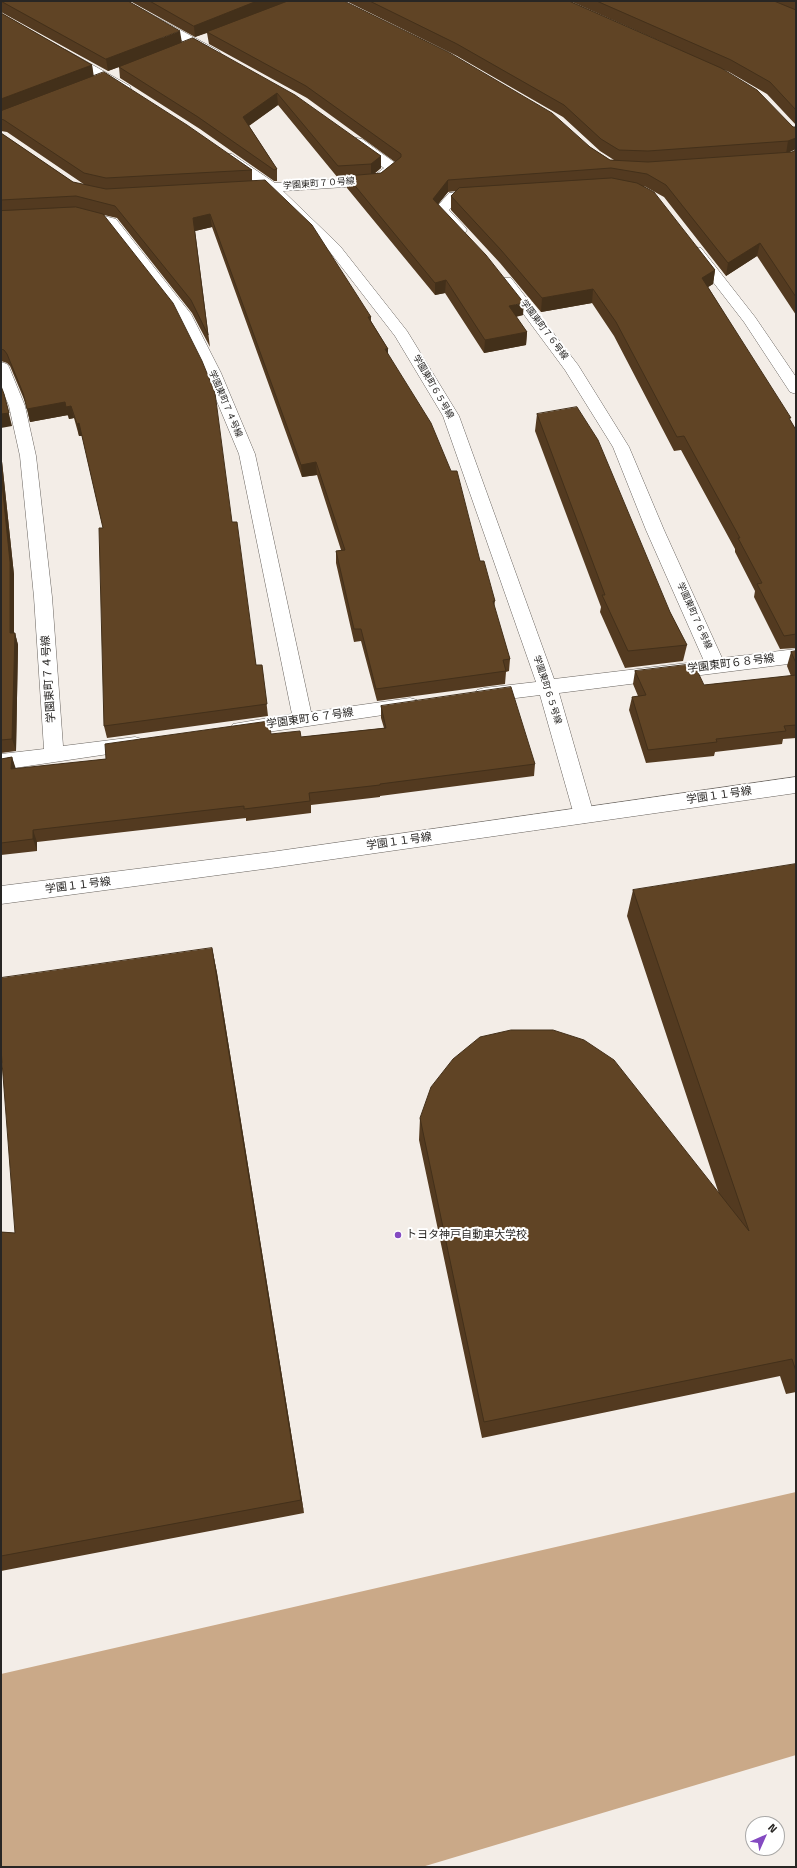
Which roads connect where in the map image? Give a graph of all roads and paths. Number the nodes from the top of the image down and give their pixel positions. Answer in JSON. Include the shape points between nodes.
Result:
{"nodes":[{"id":1,"x":118,"y":1,"type":"edge"},
{"id":2,"x":210,"y":38,"type":"edge"},
{"id":3,"x":196,"y":44,"type":"junction"},
{"id":4,"x":54,"y":47,"type":"edge"},
{"id":5,"x":182,"y":49,"type":"edge"},
{"id":6,"x":229,"y":62,"type":"edge"},
{"id":7,"x":141,"y":99,"type":"edge"},
{"id":8,"x":344,"y":132,"type":"edge"},
{"id":9,"x":213,"y":147,"type":"edge"},
{"id":10,"x":271,"y":187,"type":"junction"},
{"id":11,"x":248,"y":189,"type":"edge"},
{"id":12,"x":493,"y":193,"type":"edge"},
{"id":13,"x":63,"y":215,"type":"edge"},
{"id":14,"x":468,"y":238,"type":"edge"},
{"id":15,"x":687,"y":238,"type":"edge"},
{"id":16,"x":494,"y":267,"type":"edge"},
{"id":17,"x":1,"y":367,"type":"edge"},
{"id":18,"x":796,"y":389,"type":"edge"},
{"id":19,"x":796,"y":656,"type":"edge"},
{"id":20,"x":716,"y":666,"type":"junction"},
{"id":21,"x":547,"y":686,"type":"junction"},
{"id":22,"x":468,"y":697,"type":"edge"},
{"id":23,"x":429,"y":703,"type":"edge"},
{"id":24,"x":303,"y":720,"type":"junction"},
{"id":25,"x":225,"y":731,"type":"edge"},
{"id":26,"x":155,"y":741,"type":"edge"},
{"id":27,"x":54,"y":755,"type":"junction"},
{"id":28,"x":1,"y":762,"type":"edge"},
{"id":29,"x":796,"y":785,"type":"edge"},
{"id":30,"x":584,"y":815,"type":"junction"},
{"id":31,"x":1,"y":895,"type":"edge"}],
"edges":[{"from":1,"to":3,"type":"street"},
{"from":2,"to":3,"type":"street"},
{"from":3,"to":5,"type":"street"},
{"from":3,"to":6,"type":"street"},
{"from":4,"to":7,"type":"street"},
{"from":8,"to":10,"type":"street","name":"学園東町７０号線","via":[[393,168],[376,181]]},
{"from":9,"to":10,"type":"street","name":"学園東町６５号線"},
{"from":10,"to":11,"type":"street"},
{"from":10,"to":21,"type":"street","name":"学園東町６５号線","via":[[336,249],[402,334],[451,416]]},
{"from":12,"to":14,"type":"street","via":[[454,196],[441,210]]},
{"from":13,"to":24,"type":"street","name":"学園東町７４号線","via":[[78,214],[111,222],[182,314],[213,373],[246,454]]},
{"from":15,"to":18,"type":"street","via":[[750,320]]},
{"from":16,"to":20,"type":"street","name":"学園東町７６号線","via":[[572,368],[621,447]]},
{"from":17,"to":27,"type":"street","name":"学園東町７４号線","via":[[17,406],[28,456],[43,597]]},
{"from":19,"to":20,"type":"street","name":"学園東町６８号線"},
{"from":20,"to":21,"type":"street","name":"学園東町６８号線"},
{"from":21,"to":22,"type":"street"},
{"from":21,"to":30,"type":"street","name":"学園東町６５号線"},
{"from":23,"to":24,"type":"street","name":"学園東町６７号線"},
{"from":24,"to":25,"type":"street","name":"学園東町６７号線"},
{"from":26,"to":27,"type":"street"},
{"from":27,"to":28,"type":"street"},
{"from":29,"to":30,"type":"street","name":"学園１１号線"},
{"from":30,"to":31,"type":"street","name":"学園１１号線","via":[[171,874]]}]}
